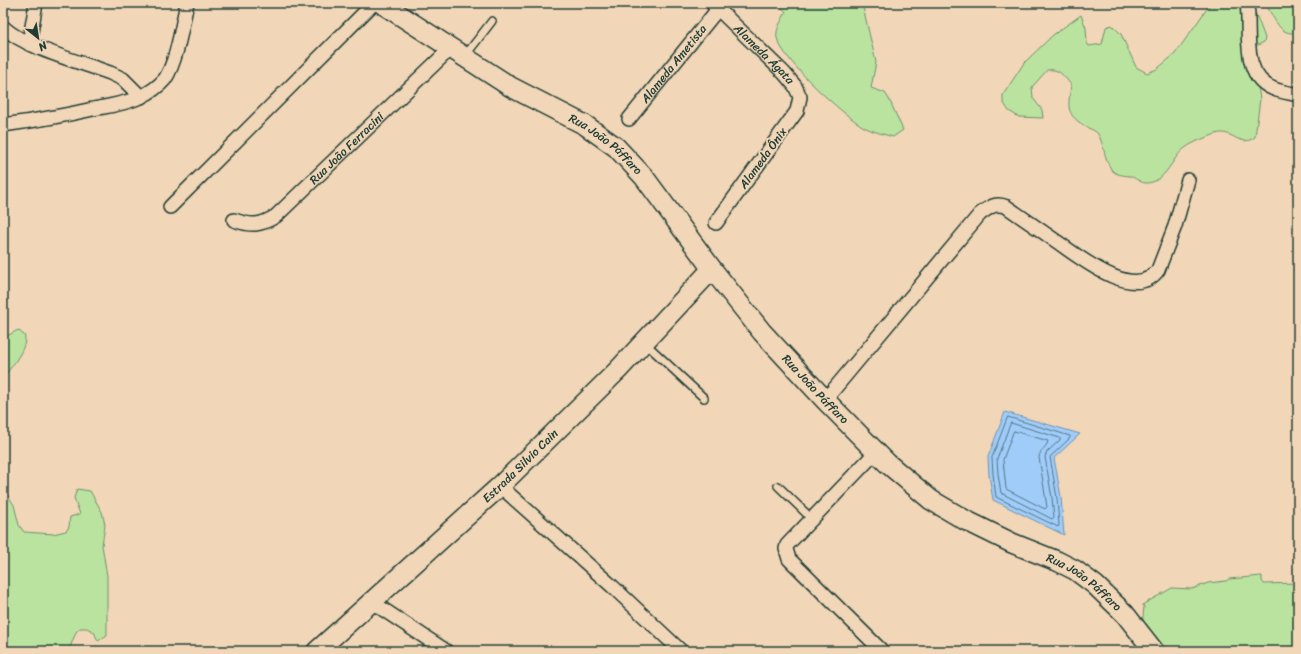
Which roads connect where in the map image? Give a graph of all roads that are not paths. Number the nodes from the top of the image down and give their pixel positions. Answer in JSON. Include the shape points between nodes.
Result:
{"nodes":[{"id":1,"x":36,"y":3,"type":"edge"},
{"id":2,"x":186,"y":3,"type":"edge"},
{"id":3,"x":374,"y":3,"type":"edge"},
{"id":4,"x":381,"y":3,"type":"edge"},
{"id":5,"x":1247,"y":3,"type":"edge"},
{"id":6,"x":715,"y":6,"type":"edge"},
{"id":7,"x":492,"y":21,"type":"dead end"},
{"id":8,"x":3,"y":27,"type":"edge"},
{"id":9,"x":29,"y":44,"type":"junction"},
{"id":10,"x":457,"y":53,"type":"junction"},
{"id":11,"x":797,"y":90,"type":"joint"},
{"id":12,"x":1298,"y":95,"type":"edge"},
{"id":13,"x":141,"y":97,"type":"junction"},
{"id":14,"x":629,"y":119,"type":"dead end"},
{"id":15,"x":3,"y":125,"type":"edge"},
{"id":16,"x":1188,"y":180,"type":"dead end"},
{"id":17,"x":170,"y":207,"type":"dead end"},
{"id":18,"x":234,"y":220,"type":"dead end"},
{"id":19,"x":716,"y":223,"type":"dead end"},
{"id":20,"x":712,"y":269,"type":"junction"},
{"id":21,"x":645,"y":342,"type":"junction"},
{"id":22,"x":704,"y":398,"type":"dead end"},
{"id":23,"x":825,"y":400,"type":"junction"},
{"id":24,"x":876,"y":452,"type":"junction"},
{"id":25,"x":500,"y":486,"type":"junction"},
{"id":26,"x":778,"y":486,"type":"dead end"},
{"id":27,"x":812,"y":519,"type":"junction"},
{"id":28,"x":372,"y":602,"type":"junction"},
{"id":29,"x":316,"y":651,"type":"edge"},
{"id":30,"x":446,"y":651,"type":"edge"},
{"id":31,"x":681,"y":651,"type":"edge"},
{"id":32,"x":882,"y":651,"type":"edge"},
{"id":33,"x":1154,"y":651,"type":"edge"}],
"edges":[{"from":1,"to":9,"type":"street"},
{"from":2,"to":13,"type":"street","via":[[169,72]]},
{"from":3,"to":17,"type":"street"},
{"from":4,"to":10,"type":"street","name":"Rua João Páffaro"},
{"from":5,"to":12,"type":"street","via":[[1251,61],[1258,76],[1274,89]]},
{"from":6,"to":11,"type":"street","name":"Alameda Ágata","via":[[784,73]]},
{"from":6,"to":14,"type":"street","name":"Alameda Ametista"},
{"from":7,"to":10,"type":"lane"},
{"from":8,"to":9,"type":"street"},
{"from":9,"to":13,"type":"street","via":[[123,79]]},
{"from":10,"to":18,"type":"street","name":"Rua João Ferracini","via":[[276,216],[254,225]]},
{"from":10,"to":20,"type":"street","name":"Rua João Páffaro","via":[[511,87],[584,125],[616,147],[644,177]]},
{"from":11,"to":19,"type":"street","name":"Alameda Ônix","via":[[800,97],[797,111]]},
{"from":13,"to":15,"type":"street","via":[[39,121]]},
{"from":16,"to":23,"type":"street","via":[[1173,232],[1158,270],[1154,276],[1140,281],[1123,280],[1100,270],[1007,207],[1000,204],[988,208],[980,214]]},
{"from":20,"to":21,"type":"street","name":"Estrada Silvio Cain"},
{"from":20,"to":23,"type":"street","name":"Rua João Páffaro","via":[[762,332]]},
{"from":21,"to":22,"type":"lane"},
{"from":21,"to":25,"type":"street","name":"Estrada Silvio Cain"},
{"from":23,"to":24,"type":"street","name":"Rua João Páffaro"},
{"from":24,"to":27,"type":"street"},
{"from":24,"to":33,"type":"street","name":"Rua João Páffaro","via":[[909,483],[942,507],[1012,543],[1075,570],[1095,585],[1124,614]]},
{"from":25,"to":28,"type":"street","name":"Estrada Silvio Cain"},
{"from":25,"to":31,"type":"street"},
{"from":26,"to":27,"type":"lane"},
{"from":27,"to":32,"type":"street","via":[[787,545],[789,558]]},
{"from":28,"to":29,"type":"street","name":"Estrada Silvio Cain"},
{"from":28,"to":30,"type":"street"}]}
